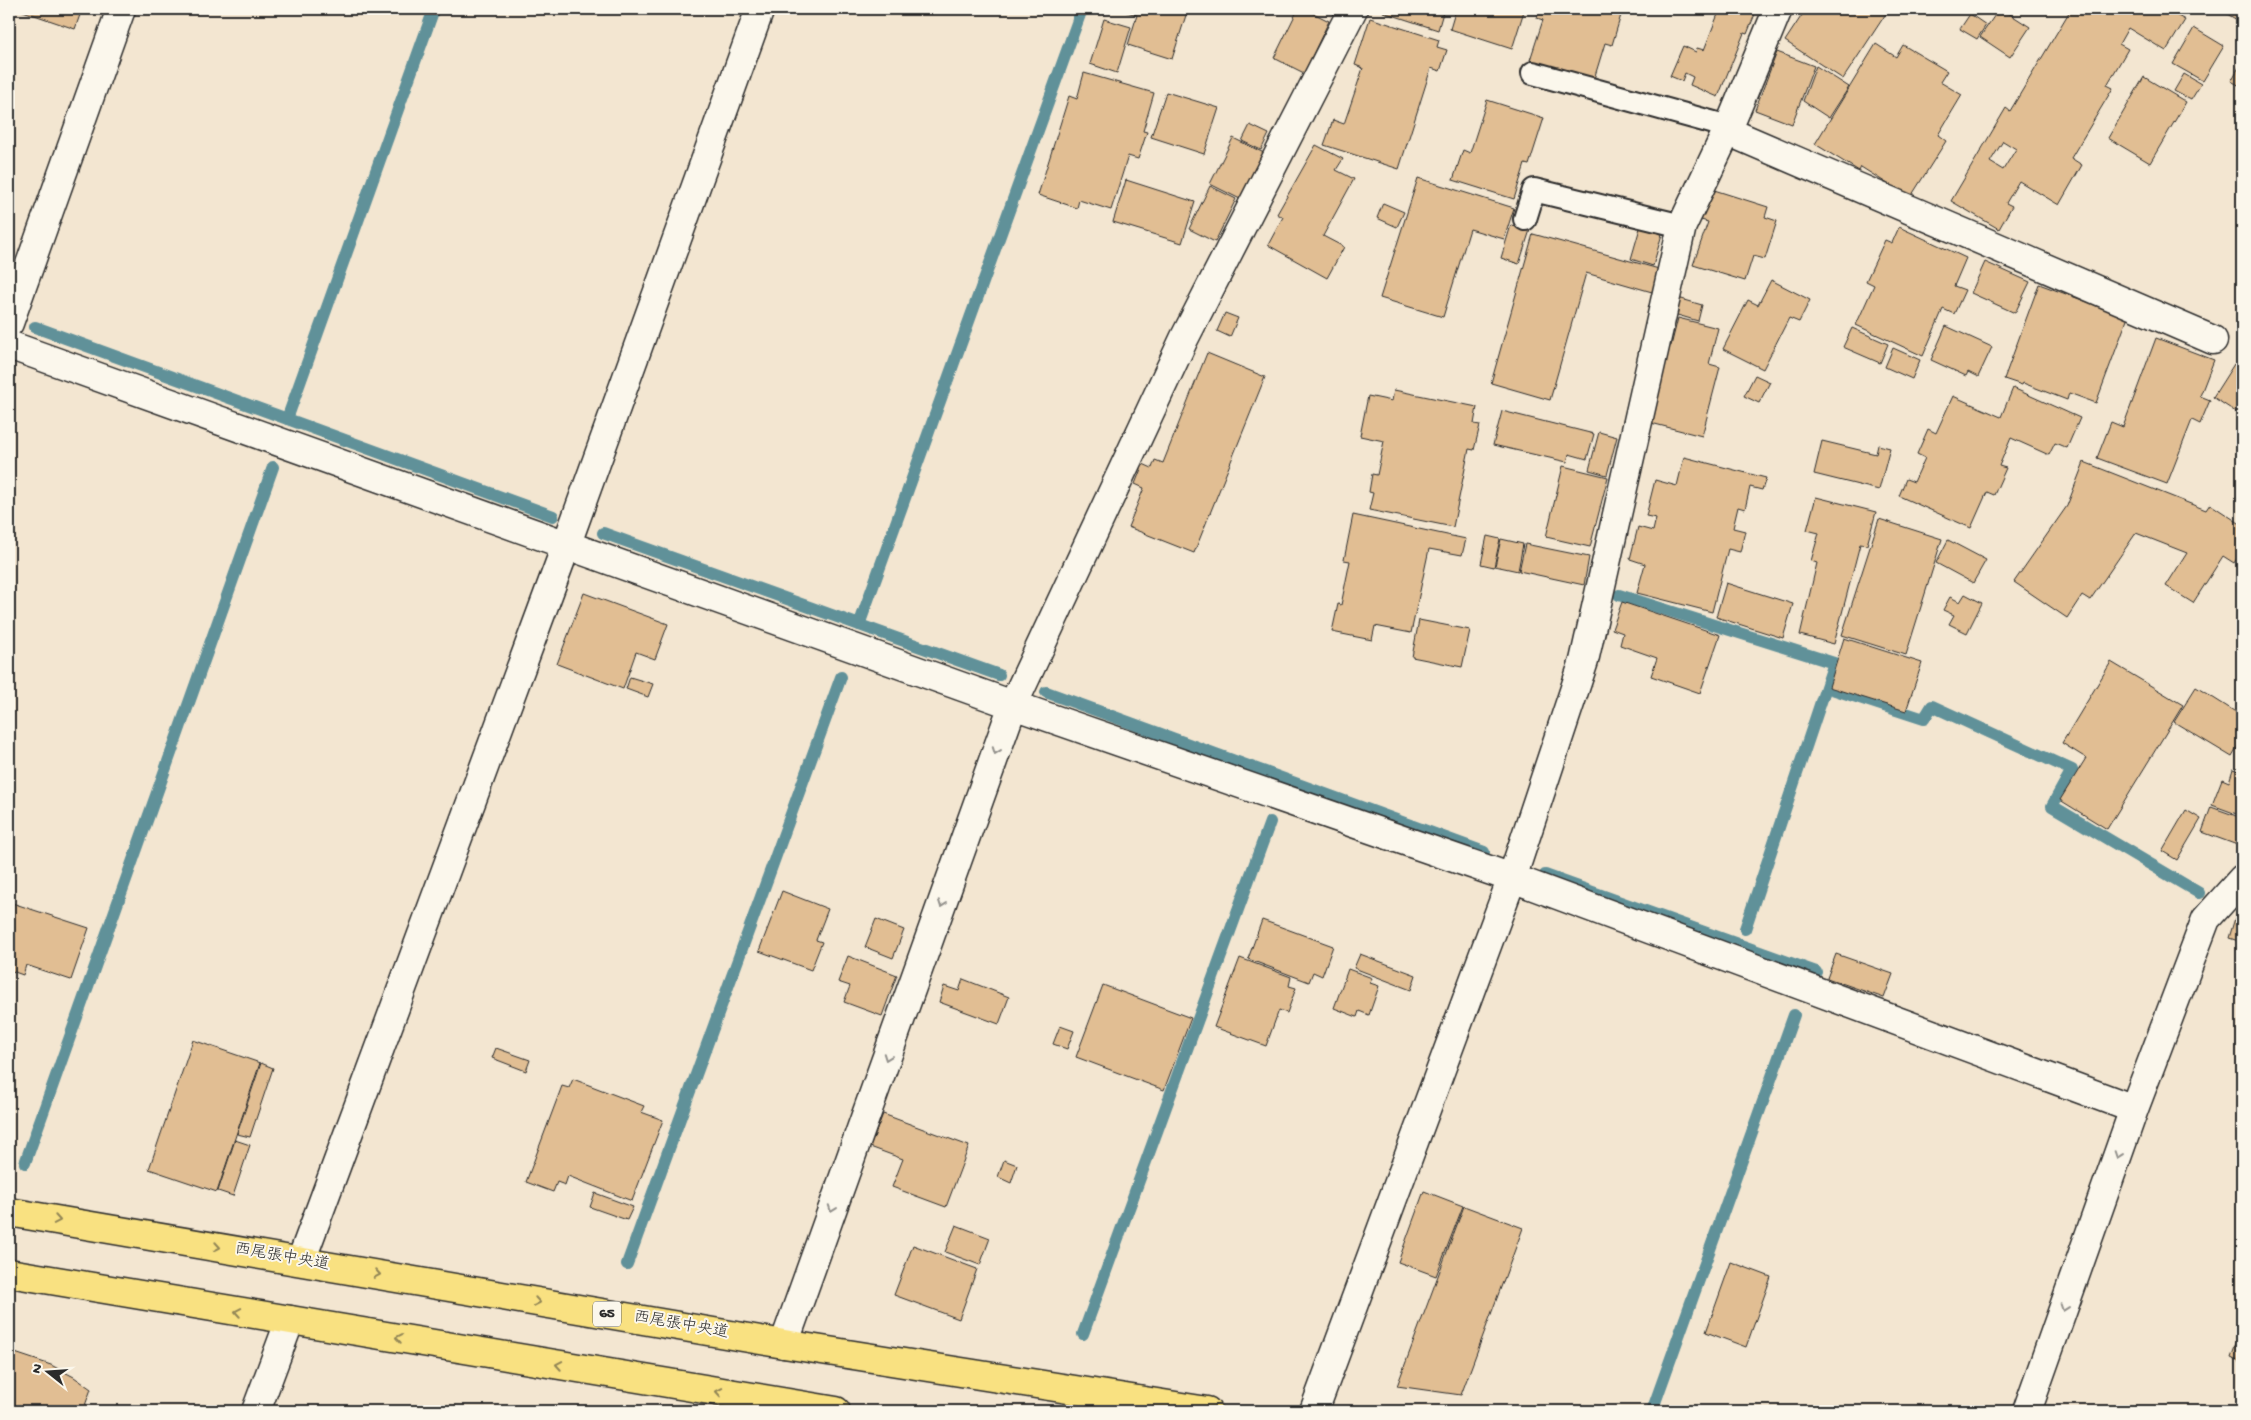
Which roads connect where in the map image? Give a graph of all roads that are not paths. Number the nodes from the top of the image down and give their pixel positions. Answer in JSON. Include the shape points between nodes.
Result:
{"nodes":[{"id":1,"x":121,"y":9,"type":"edge"},
{"id":2,"x":760,"y":9,"type":"edge"},
{"id":3,"x":1353,"y":9,"type":"edge"},
{"id":4,"x":1778,"y":9,"type":"edge"},
{"id":5,"x":1533,"y":72,"type":"dead end"},
{"id":6,"x":1728,"y":129,"type":"junction"},
{"id":7,"x":1525,"y":219,"type":"dead end"},
{"id":8,"x":1682,"y":226,"type":"junction"},
{"id":9,"x":9,"y":322,"type":"edge"},
{"id":10,"x":2213,"y":340,"type":"dead end"},
{"id":11,"x":9,"y":345,"type":"edge"},
{"id":12,"x":566,"y":546,"type":"junction"},
{"id":13,"x":1013,"y":705,"type":"junction"},
{"id":14,"x":1512,"y":878,"type":"junction"},
{"id":15,"x":2242,"y":879,"type":"edge"},
{"id":16,"x":2134,"y":1109,"type":"junction"},
{"id":17,"x":9,"y":1212,"type":"edge"},
{"id":18,"x":301,"y":1261,"type":"junction"},
{"id":19,"x":9,"y":1273,"type":"edge"},
{"id":20,"x":290,"y":1320,"type":"junction"},
{"id":21,"x":784,"y":1344,"type":"junction"},
{"id":22,"x":759,"y":1405,"type":"edge"},
{"id":23,"x":256,"y":1411,"type":"edge"},
{"id":24,"x":836,"y":1411,"type":"edge"},
{"id":25,"x":1206,"y":1411,"type":"edge"},
{"id":26,"x":1314,"y":1411,"type":"edge"},
{"id":27,"x":2027,"y":1411,"type":"edge"}],
"edges":[{"from":1,"to":9,"type":"street"},
{"from":2,"to":12,"type":"street"},
{"from":3,"to":13,"type":"street","via":[[1184,339]]},
{"from":4,"to":6,"type":"street"},
{"from":5,"to":6,"type":"lane"},
{"from":6,"to":8,"type":"street"},
{"from":6,"to":10,"type":"street"},
{"from":7,"to":8,"type":"lane","via":[[1534,190]]},
{"from":8,"to":14,"type":"street","via":[[1584,661]]},
{"from":11,"to":12,"type":"street"},
{"from":12,"to":13,"type":"street"},
{"from":12,"to":18,"type":"street"},
{"from":13,"to":14,"type":"street"},
{"from":13,"to":21,"type":"street","one_way":true},
{"from":14,"to":16,"type":"street"},
{"from":14,"to":26,"type":"street"},
{"from":15,"to":16,"type":"street","via":[[2206,918]]},
{"from":16,"to":27,"type":"street","one_way":true},
{"from":17,"to":18,"type":"main road","name":"西尾張中央道","number":"65","one_way":true},
{"from":18,"to":21,"type":"main road","name":"西尾張中央道","number":"65","one_way":true},
{"from":20,"to":19,"type":"main road","one_way":true},
{"from":22,"to":20,"type":"main road","one_way":true},
{"from":20,"to":23,"type":"street"},
{"from":21,"to":25,"type":"main road","name":"西尾張中央道","number":"65"},
{"from":22,"to":24,"type":"main road"}]}
